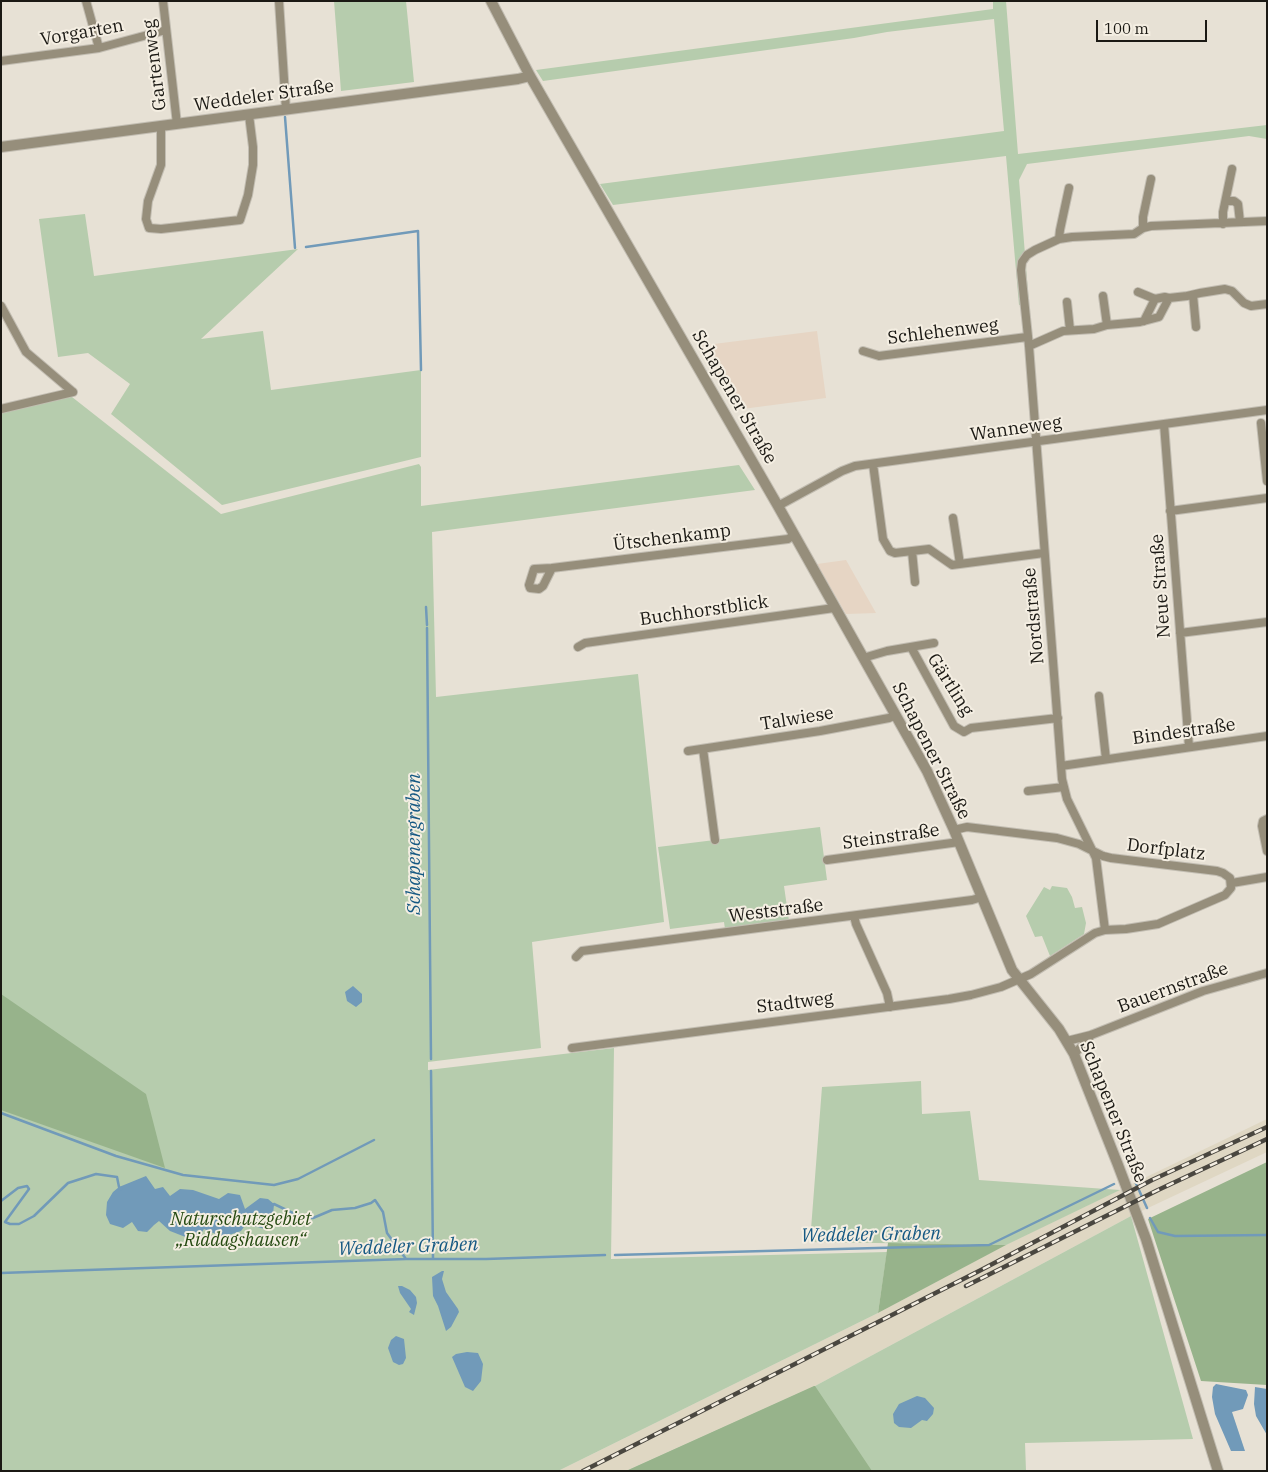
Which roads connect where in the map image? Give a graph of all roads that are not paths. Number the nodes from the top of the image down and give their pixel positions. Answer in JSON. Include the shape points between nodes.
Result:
{"nodes":[{"id":1,"x":86,"y":1,"type":"edge"},
{"id":2,"x":163,"y":1,"type":"edge"},
{"id":3,"x":279,"y":1,"type":"edge"},
{"id":4,"x":491,"y":1,"type":"edge"},
{"id":5,"x":166,"y":30,"type":"junction"},
{"id":6,"x":99,"y":48,"type":"junction"},
{"id":7,"x":1,"y":60,"type":"edge"},
{"id":8,"x":530,"y":76,"type":"junction"},
{"id":9,"x":286,"y":110,"type":"junction"},
{"id":10,"x":248,"y":115,"type":"junction"},
{"id":11,"x":178,"y":124,"type":"junction"},
{"id":12,"x":161,"y":126,"type":"junction"},
{"id":13,"x":1,"y":147,"type":"edge"},
{"id":14,"x":1232,"y":169,"type":"dead end"},
{"id":15,"x":1151,"y":180,"type":"dead end"},
{"id":16,"x":1069,"y":188,"type":"dead end"},
{"id":17,"x":1226,"y":201,"type":"junction"},
{"id":18,"x":1267,"y":221,"type":"edge"},
{"id":19,"x":1240,"y":222,"type":"junction"},
{"id":20,"x":1222,"y":224,"type":"junction"},
{"id":21,"x":1143,"y":228,"type":"junction"},
{"id":22,"x":1060,"y":239,"type":"junction"},
{"id":23,"x":1138,"y":292,"type":"dead end"},
{"id":24,"x":1193,"y":295,"type":"junction"},
{"id":25,"x":1103,"y":296,"type":"dead end"},
{"id":26,"x":1168,"y":298,"type":"junction"},
{"id":27,"x":1155,"y":299,"type":"junction"},
{"id":28,"x":1066,"y":302,"type":"dead end"},
{"id":29,"x":1267,"y":304,"type":"edge"},
{"id":30,"x":1,"y":306,"type":"edge"},
{"id":31,"x":1144,"y":321,"type":"junction"},
{"id":32,"x":1107,"y":325,"type":"junction"},
{"id":33,"x":1196,"y":327,"type":"dead end"},
{"id":34,"x":1070,"y":330,"type":"junction"},
{"id":35,"x":1027,"y":337,"type":"junction"},
{"id":36,"x":1029,"y":346,"type":"junction"},
{"id":37,"x":863,"y":351,"type":"dead end"},
{"id":38,"x":1,"y":409,"type":"edge"},
{"id":39,"x":1267,"y":410,"type":"edge"},
{"id":40,"x":1261,"y":423,"type":"dead end"},
{"id":41,"x":1164,"y":424,"type":"junction"},
{"id":42,"x":1035,"y":442,"type":"junction"},
{"id":43,"x":874,"y":464,"type":"junction"},
{"id":44,"x":1267,"y":480,"type":"edge"},
{"id":45,"x":1267,"y":498,"type":"edge"},
{"id":46,"x":778,"y":506,"type":"junction"},
{"id":47,"x":1170,"y":511,"type":"junction"},
{"id":48,"x":954,"y":518,"type":"dead end"},
{"id":49,"x":794,"y":535,"type":"junction"},
{"id":50,"x":912,"y":551,"type":"junction"},
{"id":51,"x":1044,"y":553,"type":"junction"},
{"id":52,"x":960,"y":564,"type":"junction"},
{"id":53,"x":552,"y":568,"type":"dead end"},
{"id":54,"x":915,"y":582,"type":"dead end"},
{"id":55,"x":834,"y":608,"type":"junction"},
{"id":56,"x":1267,"y":622,"type":"edge"},
{"id":57,"x":1180,"y":633,"type":"junction"},
{"id":58,"x":934,"y":643,"type":"dead end"},
{"id":59,"x":578,"y":647,"type":"dead end"},
{"id":60,"x":911,"y":648,"type":"junction"},
{"id":61,"x":863,"y":658,"type":"junction"},
{"id":62,"x":1099,"y":696,"type":"dead end"},
{"id":63,"x":896,"y":715,"type":"junction"},
{"id":64,"x":1058,"y":718,"type":"junction"},
{"id":65,"x":1267,"y":736,"type":"edge"},
{"id":66,"x":1189,"y":747,"type":"junction"},
{"id":67,"x":703,"y":749,"type":"junction"},
{"id":68,"x":688,"y":751,"type":"dead end"},
{"id":69,"x":1106,"y":759,"type":"junction"},
{"id":70,"x":1061,"y":766,"type":"junction"},
{"id":71,"x":1064,"y":787,"type":"junction"},
{"id":72,"x":1028,"y":791,"type":"dead end"},
{"id":73,"x":1267,"y":819,"type":"edge"},
{"id":74,"x":954,"y":830,"type":"junction"},
{"id":75,"x":715,"y":840,"type":"dead end"},
{"id":76,"x":959,"y":842,"type":"junction"},
{"id":77,"x":1093,"y":851,"type":"junction"},
{"id":78,"x":1267,"y":851,"type":"edge"},
{"id":79,"x":827,"y":860,"type":"dead end"},
{"id":80,"x":1267,"y":877,"type":"edge"},
{"id":81,"x":1232,"y":883,"type":"junction"},
{"id":82,"x":982,"y":897,"type":"junction"},
{"id":83,"x":854,"y":916,"type":"junction"},
{"id":84,"x":1105,"y":930,"type":"junction"},
{"id":85,"x":576,"y":957,"type":"dead end"},
{"id":86,"x":1267,"y":973,"type":"edge"},
{"id":87,"x":1019,"y":980,"type":"junction"},
{"id":88,"x":890,"y":1007,"type":"junction"},
{"id":89,"x":1091,"y":1035,"type":"junction"},
{"id":90,"x":1067,"y":1041,"type":"junction"},
{"id":91,"x":572,"y":1048,"type":"dead end"},
{"id":92,"x":1074,"y":1054,"type":"junction"},
{"id":93,"x":1218,"y":1471,"type":"edge"}],
"edges":[{"from":1,"to":6,"type":"street"},
{"from":2,"to":5,"type":"street","name":"Gartenweg"},
{"from":3,"to":9,"type":"street"},
{"from":4,"to":8,"type":"street","name":"Schapener Straße"},
{"from":5,"to":6,"type":"street","name":"Vorgarten"},
{"from":5,"to":11,"type":"street","name":"Gartenweg"},
{"from":6,"to":7,"type":"street","name":"Vorgarten"},
{"from":8,"to":9,"type":"street","name":"Weddeler Straße"},
{"from":8,"to":46,"type":"street","name":"Schapener Straße"},
{"from":9,"to":10,"type":"street","name":"Weddeler Straße"},
{"from":10,"to":11,"type":"street","name":"Weddeler Straße"},
{"from":10,"to":12,"type":"street","via":[[253,165],[240,220],[161,229],[146,225],[148,202],[161,165]]},
{"from":11,"to":12,"type":"street","name":"Weddeler Straße"},
{"from":12,"to":13,"type":"street","name":"Weddeler Straße"},
{"from":14,"to":17,"type":"street"},
{"from":15,"to":21,"type":"street"},
{"from":16,"to":22,"type":"street"},
{"from":17,"to":19,"type":"street","via":[[1238,204]]},
{"from":17,"to":20,"type":"street"},
{"from":18,"to":19,"type":"street"},
{"from":19,"to":20,"type":"street"},
{"from":20,"to":21,"type":"street"},
{"from":21,"to":22,"type":"street","via":[[1134,234]]},
{"from":22,"to":35,"type":"street","name":"Nordstraße","via":[[1035,250],[1022,262]]},
{"from":23,"to":27,"type":"street"},
{"from":24,"to":26,"type":"street"},
{"from":24,"to":29,"type":"street","via":[[1225,289],[1251,306]]},
{"from":24,"to":33,"type":"street"},
{"from":25,"to":32,"type":"street"},
{"from":26,"to":27,"type":"street"},
{"from":26,"to":31,"type":"street","via":[[1159,317]]},
{"from":27,"to":31,"type":"street"},
{"from":28,"to":34,"type":"street"},
{"from":30,"to":38,"type":"street","via":[[26,352],[73,392]]},
{"from":31,"to":32,"type":"street"},
{"from":32,"to":34,"type":"street"},
{"from":34,"to":36,"type":"street"},
{"from":35,"to":36,"type":"street","name":"Nordstraße"},
{"from":35,"to":37,"type":"street","name":"Schlehenweg","via":[[879,356]]},
{"from":36,"to":42,"type":"street","name":"Nordstraße"},
{"from":39,"to":41,"type":"street","name":"Wanneweg"},
{"from":40,"to":44,"type":"street"},
{"from":41,"to":42,"type":"street","name":"Wanneweg"},
{"from":41,"to":47,"type":"street","name":"Neue Straße"},
{"from":42,"to":43,"type":"street","name":"Wanneweg"},
{"from":42,"to":51,"type":"street","name":"Nordstraße"},
{"from":43,"to":46,"type":"street","name":"Wanneweg","via":[[848,468]]},
{"from":43,"to":50,"type":"street","via":[[883,539],[890,551]]},
{"from":45,"to":47,"type":"street"},
{"from":46,"to":49,"type":"street","name":"Schapener Straße"},
{"from":47,"to":57,"type":"street","name":"Neue Straße"},
{"from":48,"to":52,"type":"street"},
{"from":49,"to":53,"type":"street","name":"Ütschenkamp","via":[[788,539]]},
{"from":49,"to":55,"type":"street","name":"Schapener Straße"},
{"from":50,"to":52,"type":"street","via":[[929,549],[952,565]]},
{"from":50,"to":54,"type":"street"},
{"from":51,"to":52,"type":"street"},
{"from":51,"to":64,"type":"street","name":"Nordstraße"},
{"from":55,"to":59,"type":"street","name":"Buchhorstblick","via":[[585,642]]},
{"from":55,"to":61,"type":"street","name":"Schapener Straße"},
{"from":56,"to":57,"type":"street"},
{"from":57,"to":66,"type":"street","name":"Neue Straße"},
{"from":58,"to":60,"type":"street","name":"Gärtling"},
{"from":60,"to":61,"type":"street","name":"Gärtling"},
{"from":60,"to":64,"type":"street","name":"Gärtling","via":[[954,726],[964,732],[971,728]]},
{"from":61,"to":63,"type":"street","name":"Schapener Straße"},
{"from":62,"to":69,"type":"street"},
{"from":63,"to":67,"type":"street","name":"Talwiese","via":[[820,731]]},
{"from":63,"to":74,"type":"street","name":"Schapener Straße","via":[[927,770]]},
{"from":64,"to":70,"type":"street","name":"Nordstraße"},
{"from":65,"to":66,"type":"street","name":"Bindestraße"},
{"from":66,"to":69,"type":"street","name":"Bindestraße"},
{"from":67,"to":68,"type":"street","name":"Talwiese"},
{"from":67,"to":75,"type":"street"},
{"from":69,"to":70,"type":"street","name":"Bindestraße"},
{"from":70,"to":71,"type":"street","name":"Nordstraße"},
{"from":71,"to":72,"type":"street"},
{"from":71,"to":77,"type":"street","name":"Nordstraße"},
{"from":73,"to":78,"type":"street","via":[[1262,826]]},
{"from":74,"to":76,"type":"street","name":"Schapener Straße"},
{"from":74,"to":77,"type":"street","name":"Dorfplatz","via":[[967,827],[1057,838]]},
{"from":76,"to":79,"type":"street","name":"Steinstraße"},
{"from":76,"to":82,"type":"street","name":"Schapener Straße"},
{"from":77,"to":81,"type":"street","name":"Dorfplatz","via":[[1123,860],[1216,871],[1226,875]]},
{"from":77,"to":84,"type":"street","name":"Nordstraße"},
{"from":80,"to":81,"type":"street"},
{"from":81,"to":84,"type":"street","via":[[1225,896],[1158,924]]},
{"from":82,"to":83,"type":"street","name":"Weststraße"},
{"from":82,"to":87,"type":"street","name":"Schapener Straße","via":[[1006,958]]},
{"from":83,"to":85,"type":"street","name":"Weststraße","via":[[582,951]]},
{"from":83,"to":88,"type":"street"},
{"from":84,"to":87,"type":"street","name":"Stadtweg","via":[[1086,938]]},
{"from":86,"to":89,"type":"street","name":"Bauernstraße","via":[[1203,991]]},
{"from":87,"to":88,"type":"street","name":"Stadtweg","via":[[960,998]]},
{"from":87,"to":90,"type":"street","name":"Schapener Straße"},
{"from":88,"to":91,"type":"street","name":"Stadtweg"},
{"from":89,"to":90,"type":"street","name":"Bauernstraße"},
{"from":89,"to":92,"type":"street","name":"Bauernstraße"},
{"from":90,"to":92,"type":"street","name":"Schapener Straße"},
{"from":92,"to":93,"type":"street","name":"Schapener Straße","via":[[1146,1239]]}]}
